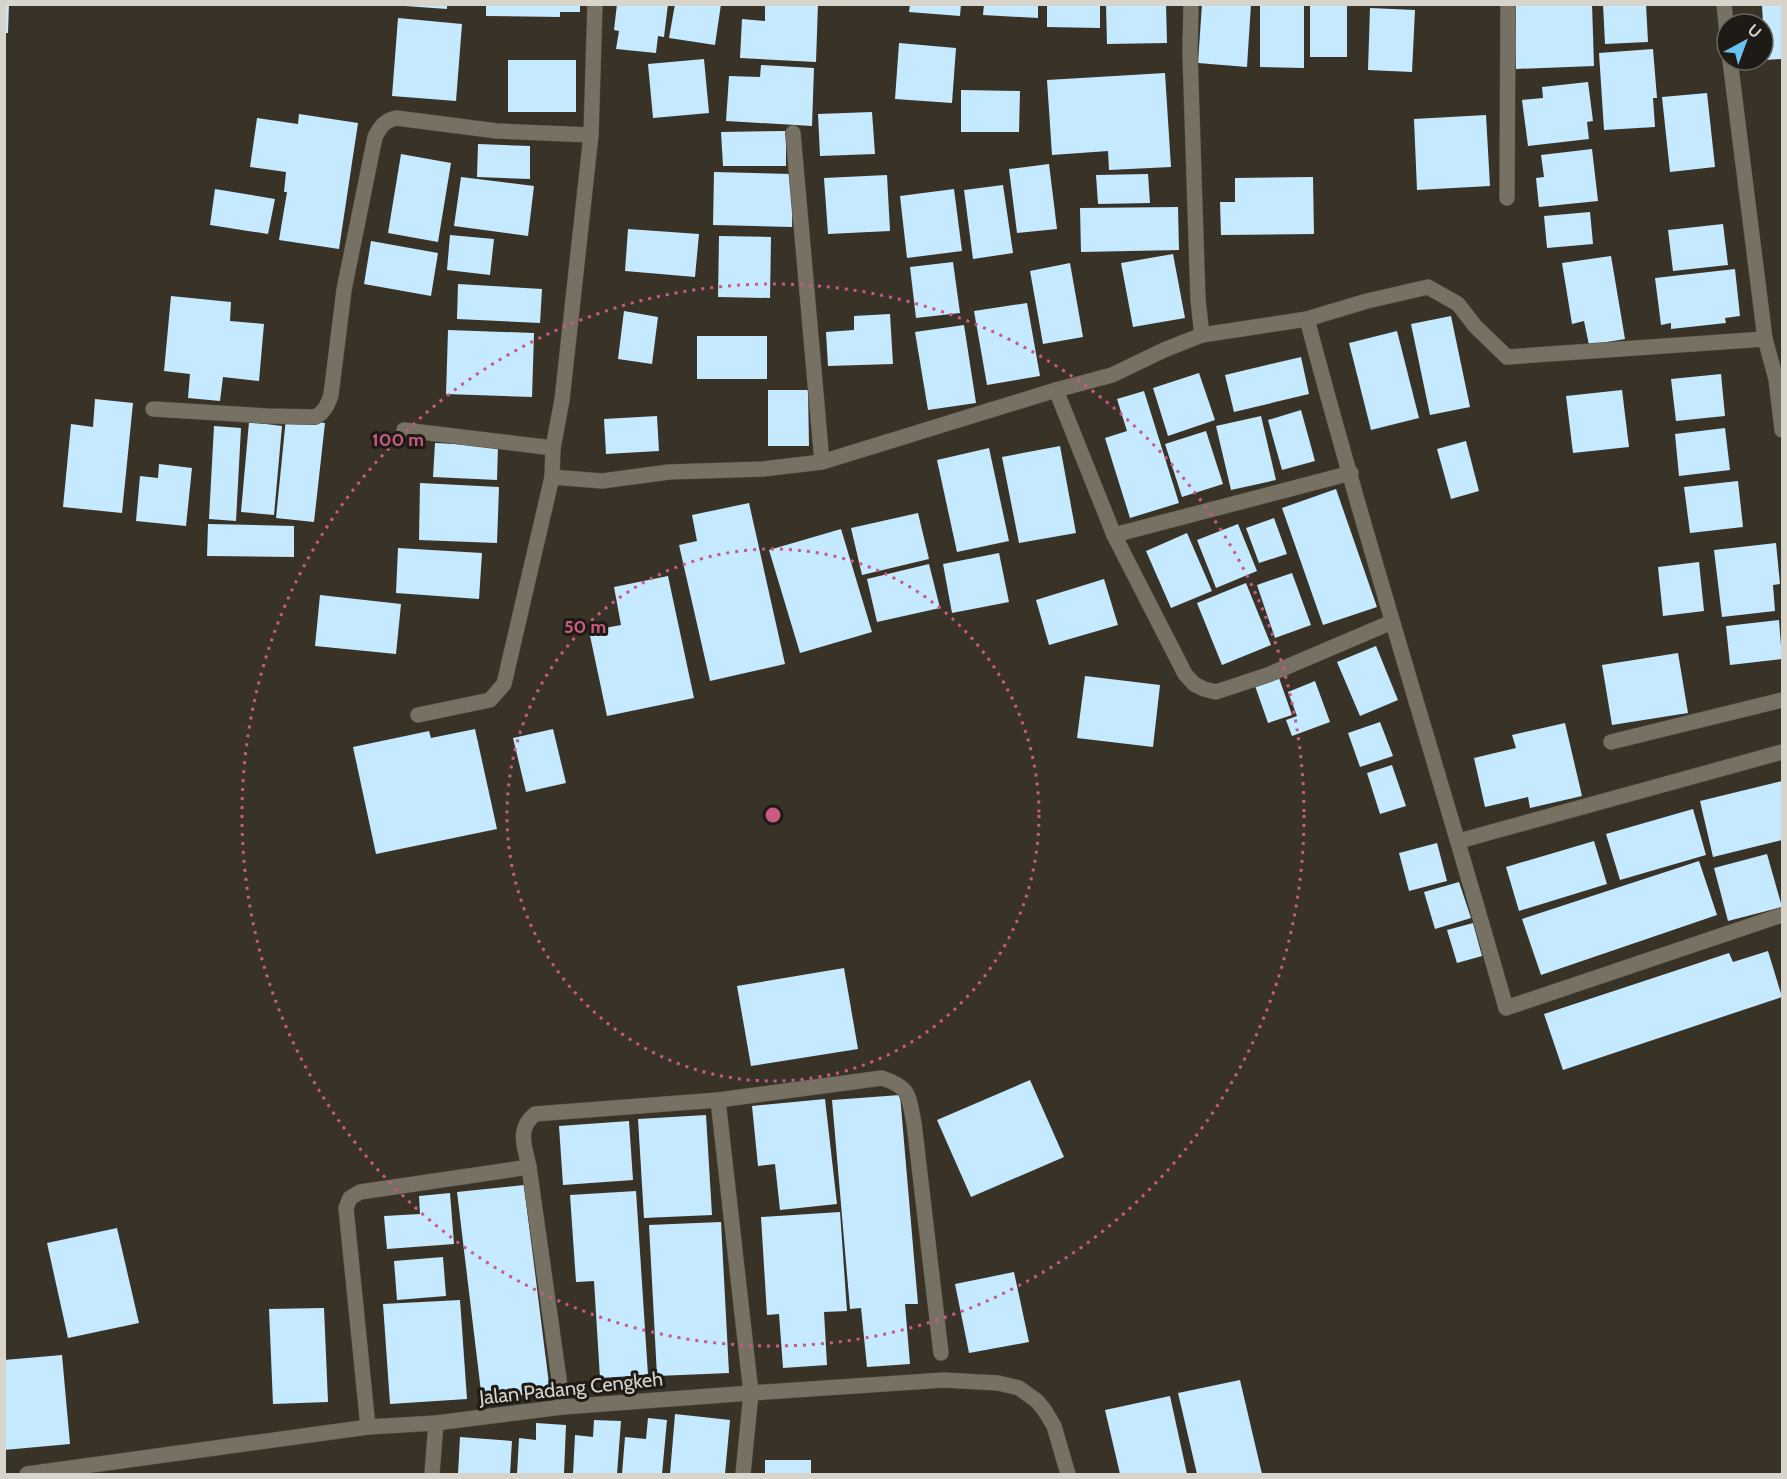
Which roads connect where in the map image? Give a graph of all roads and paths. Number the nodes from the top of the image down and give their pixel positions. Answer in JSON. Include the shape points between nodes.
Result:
{"nodes":[{"id":1,"x":595,"y":4,"type":"edge"},
{"id":2,"x":1191,"y":4,"type":"edge"},
{"id":3,"x":1508,"y":4,"type":"edge"},
{"id":4,"x":1732,"y":72,"type":"edge"},
{"id":5,"x":793,"y":133,"type":"dead end"},
{"id":6,"x":591,"y":135,"type":"junction"},
{"id":7,"x":1507,"y":198,"type":"dead end"},
{"id":8,"x":1307,"y":319,"type":"junction"},
{"id":9,"x":1202,"y":335,"type":"junction"},
{"id":10,"x":1765,"y":339,"type":"junction"},
{"id":11,"x":1779,"y":379,"type":"edge"},
{"id":12,"x":1056,"y":390,"type":"junction"},
{"id":13,"x":153,"y":409,"type":"dead end"},
{"id":14,"x":404,"y":430,"type":"dead end"},
{"id":15,"x":1782,"y":430,"type":"edge"},
{"id":16,"x":554,"y":448,"type":"junction"},
{"id":17,"x":822,"y":462,"type":"junction"},
{"id":18,"x":1351,"y":473,"type":"junction"},
{"id":19,"x":552,"y":477,"type":"junction"},
{"id":20,"x":1114,"y":535,"type":"junction"},
{"id":21,"x":1392,"y":622,"type":"junction"},
{"id":22,"x":1782,"y":700,"type":"edge"},
{"id":23,"x":418,"y":716,"type":"dead end"},
{"id":24,"x":1611,"y":742,"type":"dead end"},
{"id":25,"x":1782,"y":752,"type":"edge"},
{"id":26,"x":1459,"y":841,"type":"junction"},
{"id":27,"x":1782,"y":915,"type":"edge"},
{"id":28,"x":718,"y":1100,"type":"junction"},
{"id":29,"x":529,"y":1167,"type":"junction"},
{"id":30,"x":941,"y":1353,"type":"dead end"},
{"id":31,"x":751,"y":1393,"type":"junction"},
{"id":32,"x":563,"y":1407,"type":"junction"},
{"id":33,"x":436,"y":1423,"type":"junction"},
{"id":34,"x":368,"y":1427,"type":"junction"},
{"id":35,"x":27,"y":1474,"type":"edge"},
{"id":36,"x":432,"y":1474,"type":"edge"},
{"id":37,"x":743,"y":1474,"type":"edge"},
{"id":38,"x":1068,"y":1474,"type":"edge"}],
"edges":[{"from":1,"to":6,"type":"street"},
{"from":2,"to":9,"type":"street"},
{"from":3,"to":7,"type":"street"},
{"from":4,"to":10,"type":"street"},
{"from":5,"to":17,"type":"street"},
{"from":6,"to":13,"type":"street","via":[[388,120],[375,137],[344,290],[330,395],[320,415]]},
{"from":6,"to":16,"type":"street"},
{"from":8,"to":9,"type":"street"},
{"from":8,"to":10,"type":"street","via":[[1428,287],[1458,304],[1474,326],[1507,357]]},
{"from":8,"to":18,"type":"street"},
{"from":9,"to":12,"type":"street","via":[[1112,375]]},
{"from":10,"to":11,"type":"street"},
{"from":11,"to":15,"type":"street"},
{"from":12,"to":17,"type":"street"},
{"from":12,"to":20,"type":"street"},
{"from":14,"to":16,"type":"street"},
{"from":16,"to":19,"type":"street"},
{"from":17,"to":19,"type":"street","via":[[763,469],[669,472],[602,481]]},
{"from":18,"to":20,"type":"street"},
{"from":18,"to":21,"type":"street"},
{"from":19,"to":23,"type":"street","via":[[504,684],[490,700]]},
{"from":20,"to":21,"type":"street","via":[[1185,674],[1204,689],[1216,692],[1260,677]]},
{"from":21,"to":26,"type":"street"},
{"from":22,"to":24,"type":"street"},
{"from":25,"to":26,"type":"street"},
{"from":26,"to":27,"type":"street","via":[[1506,1008]]},
{"from":28,"to":29,"type":"street","via":[[535,1114],[523,1128]]},
{"from":28,"to":30,"type":"street","via":[[882,1078],[899,1084],[908,1096],[914,1123]]},
{"from":28,"to":31,"type":"street"},
{"from":29,"to":32,"type":"street"},
{"from":29,"to":34,"type":"street","via":[[360,1192],[350,1198],[346,1208]]},
{"from":31,"to":32,"type":"street","name":"Jalan Padang Cengkeh"},
{"from":31,"to":37,"type":"street"},
{"from":31,"to":38,"type":"street","name":"Jalan Padang Cengkeh","via":[[944,1380],[1019,1388],[1037,1401],[1054,1426]]},
{"from":32,"to":33,"type":"street","name":"Jalan Padang Cengkeh"},
{"from":33,"to":34,"type":"street","name":"Jalan Padang Cengkeh"},
{"from":33,"to":36,"type":"street"},
{"from":34,"to":35,"type":"street","name":"Jalan Padang Cengkeh"}]}
